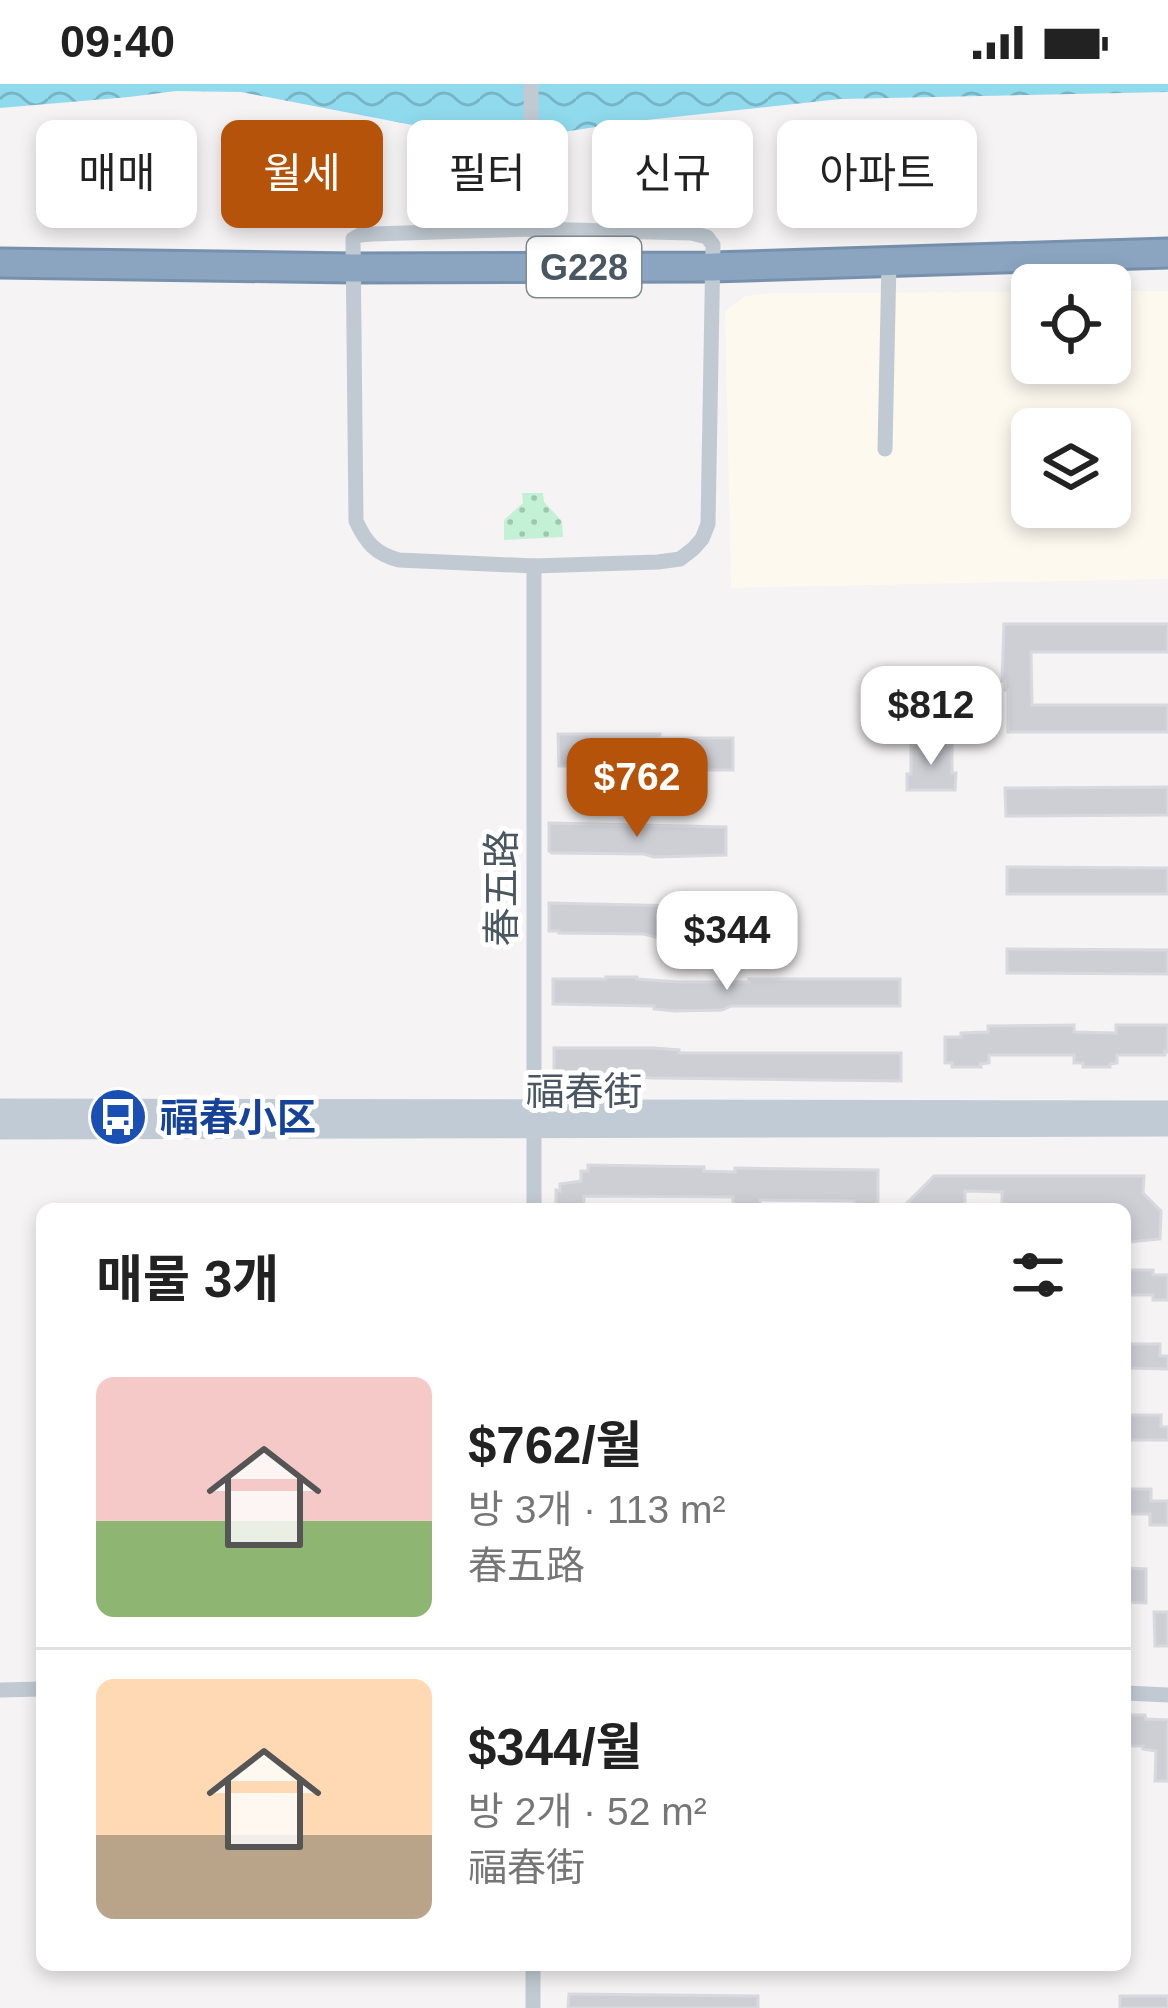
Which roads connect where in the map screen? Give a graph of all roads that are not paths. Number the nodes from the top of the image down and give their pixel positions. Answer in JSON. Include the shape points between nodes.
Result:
{"nodes":[{"id":1,"x":531,"y":84,"type":"edge"},
{"id":2,"x":532,"y":229,"type":"junction"},
{"id":3,"x":1168,"y":253,"type":"edge"},
{"id":4,"x":890,"y":261,"type":"junction"},
{"id":5,"x":0,"y":263,"type":"edge"},
{"id":6,"x":712,"y":267,"type":"junction"},
{"id":7,"x":353,"y":268,"type":"junction"},
{"id":8,"x":885,"y":449,"type":"dead end"},
{"id":9,"x":534,"y":566,"type":"junction"},
{"id":10,"x":0,"y":1109,"type":"edge"},
{"id":11,"x":1168,"y":1111,"type":"edge"},
{"id":12,"x":535,"y":1119,"type":"junction"},
{"id":13,"x":1168,"y":1126,"type":"edge"},
{"id":14,"x":0,"y":1129,"type":"edge"},
{"id":15,"x":534,"y":1203,"type":"edge"},
{"id":16,"x":36,"y":1689,"type":"edge"},
{"id":17,"x":0,"y":1690,"type":"edge"},
{"id":18,"x":1131,"y":1694,"type":"edge"},
{"id":19,"x":1168,"y":1694,"type":"edge"},
{"id":20,"x":533,"y":1971,"type":"edge"},
{"id":21,"x":533,"y":2008,"type":"edge"}],
"edges":[{"from":1,"to":2,"type":"street"},
{"from":2,"to":6,"type":"street","via":[[691,232],[712,245]]},
{"from":2,"to":7,"type":"street","via":[[372,234],[353,239]]},
{"from":3,"to":4,"type":"highway","number":"G228"},
{"from":4,"to":6,"type":"highway","number":"G228"},
{"from":4,"to":8,"type":"street"},
{"from":5,"to":7,"type":"highway","number":"G228"},
{"from":6,"to":7,"type":"highway","number":"G228"},
{"from":6,"to":9,"type":"street","via":[[702,539],[680,559]]},
{"from":7,"to":9,"type":"street","via":[[356,521],[364,540],[399,560]]},
{"from":9,"to":12,"type":"street","name":"春五路"},
{"from":10,"to":12,"type":"main road","name":"福春街"},
{"from":11,"to":12,"type":"main road","name":"福春街"},
{"from":12,"to":13,"type":"main road","name":"福春街"},
{"from":12,"to":14,"type":"main road","name":"福春街"},
{"from":12,"to":15,"type":"street","name":"春五路"},
{"from":16,"to":17,"type":"street"},
{"from":18,"to":19,"type":"street"},
{"from":20,"to":21,"type":"street"}]}
